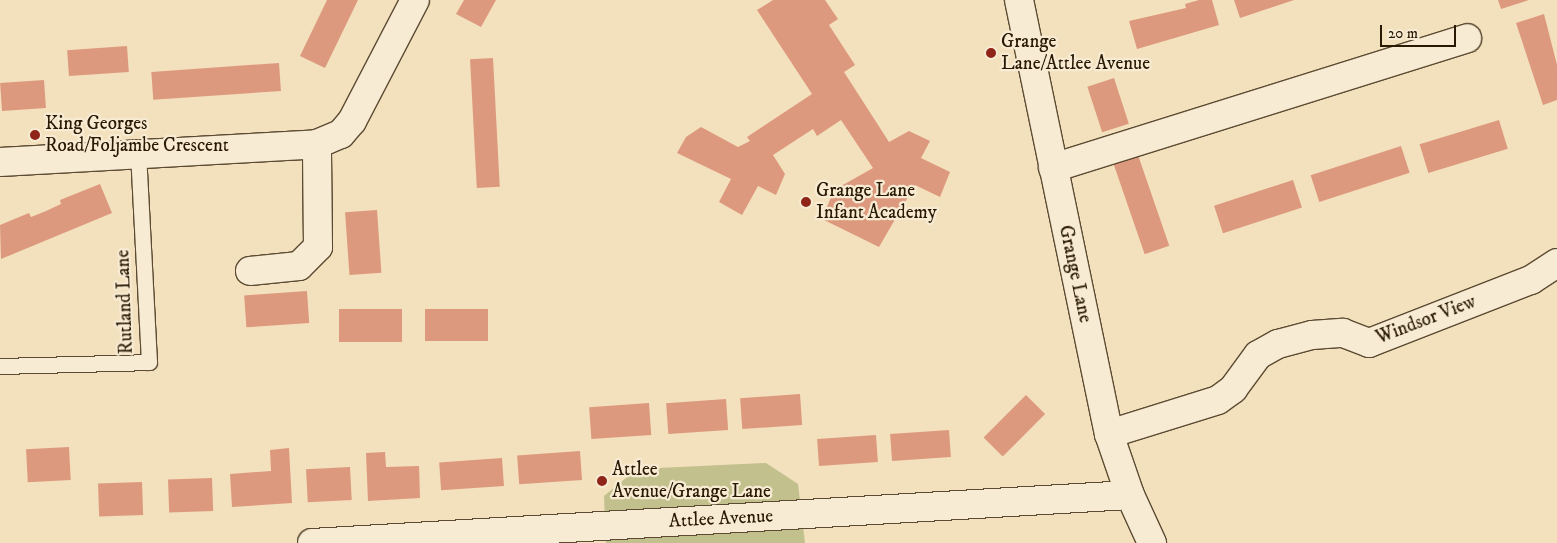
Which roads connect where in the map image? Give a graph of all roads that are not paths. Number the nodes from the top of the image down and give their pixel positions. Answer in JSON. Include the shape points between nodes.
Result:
{"nodes":[{"id":1,"x":415,"y":0,"type":"edge"},
{"id":2,"x":1019,"y":0,"type":"edge"},
{"id":3,"x":1467,"y":38,"type":"dead end"},
{"id":4,"x":317,"y":144,"type":"junction"},
{"id":5,"x":138,"y":153,"type":"junction"},
{"id":6,"x":0,"y":162,"type":"edge"},
{"id":7,"x":1052,"y":168,"type":"junction"},
{"id":8,"x":1557,"y":264,"type":"edge"},
{"id":9,"x":250,"y":271,"type":"dead end"},
{"id":10,"x":0,"y":366,"type":"edge"},
{"id":11,"x":1109,"y":434,"type":"junction"},
{"id":12,"x":1130,"y":495,"type":"junction"},
{"id":13,"x":312,"y":543,"type":"edge"},
{"id":14,"x":1152,"y":543,"type":"edge"}],
"edges":[{"from":1,"to":4,"type":"street","via":[[352,121],[340,134]]},
{"from":2,"to":7,"type":"street","name":"Grange Lane"},
{"from":3,"to":7,"type":"street"},
{"from":4,"to":5,"type":"street"},
{"from":4,"to":9,"type":"street","via":[[318,247],[299,266]]},
{"from":5,"to":6,"type":"street"},
{"from":5,"to":10,"type":"lane","name":"Rutland Lane","via":[[149,362]]},
{"from":7,"to":11,"type":"street","name":"Grange Lane"},
{"from":8,"to":11,"type":"street","name":"Windsor View","via":[[1531,280],[1369,343],[1343,333],[1312,335],[1278,344],[1258,355],[1233,389],[1218,400]]},
{"from":11,"to":12,"type":"street","name":"Grange Lane"},
{"from":12,"to":13,"type":"street","name":"Attlee Avenue"},
{"from":12,"to":14,"type":"street","name":"Grange Lane"}]}
